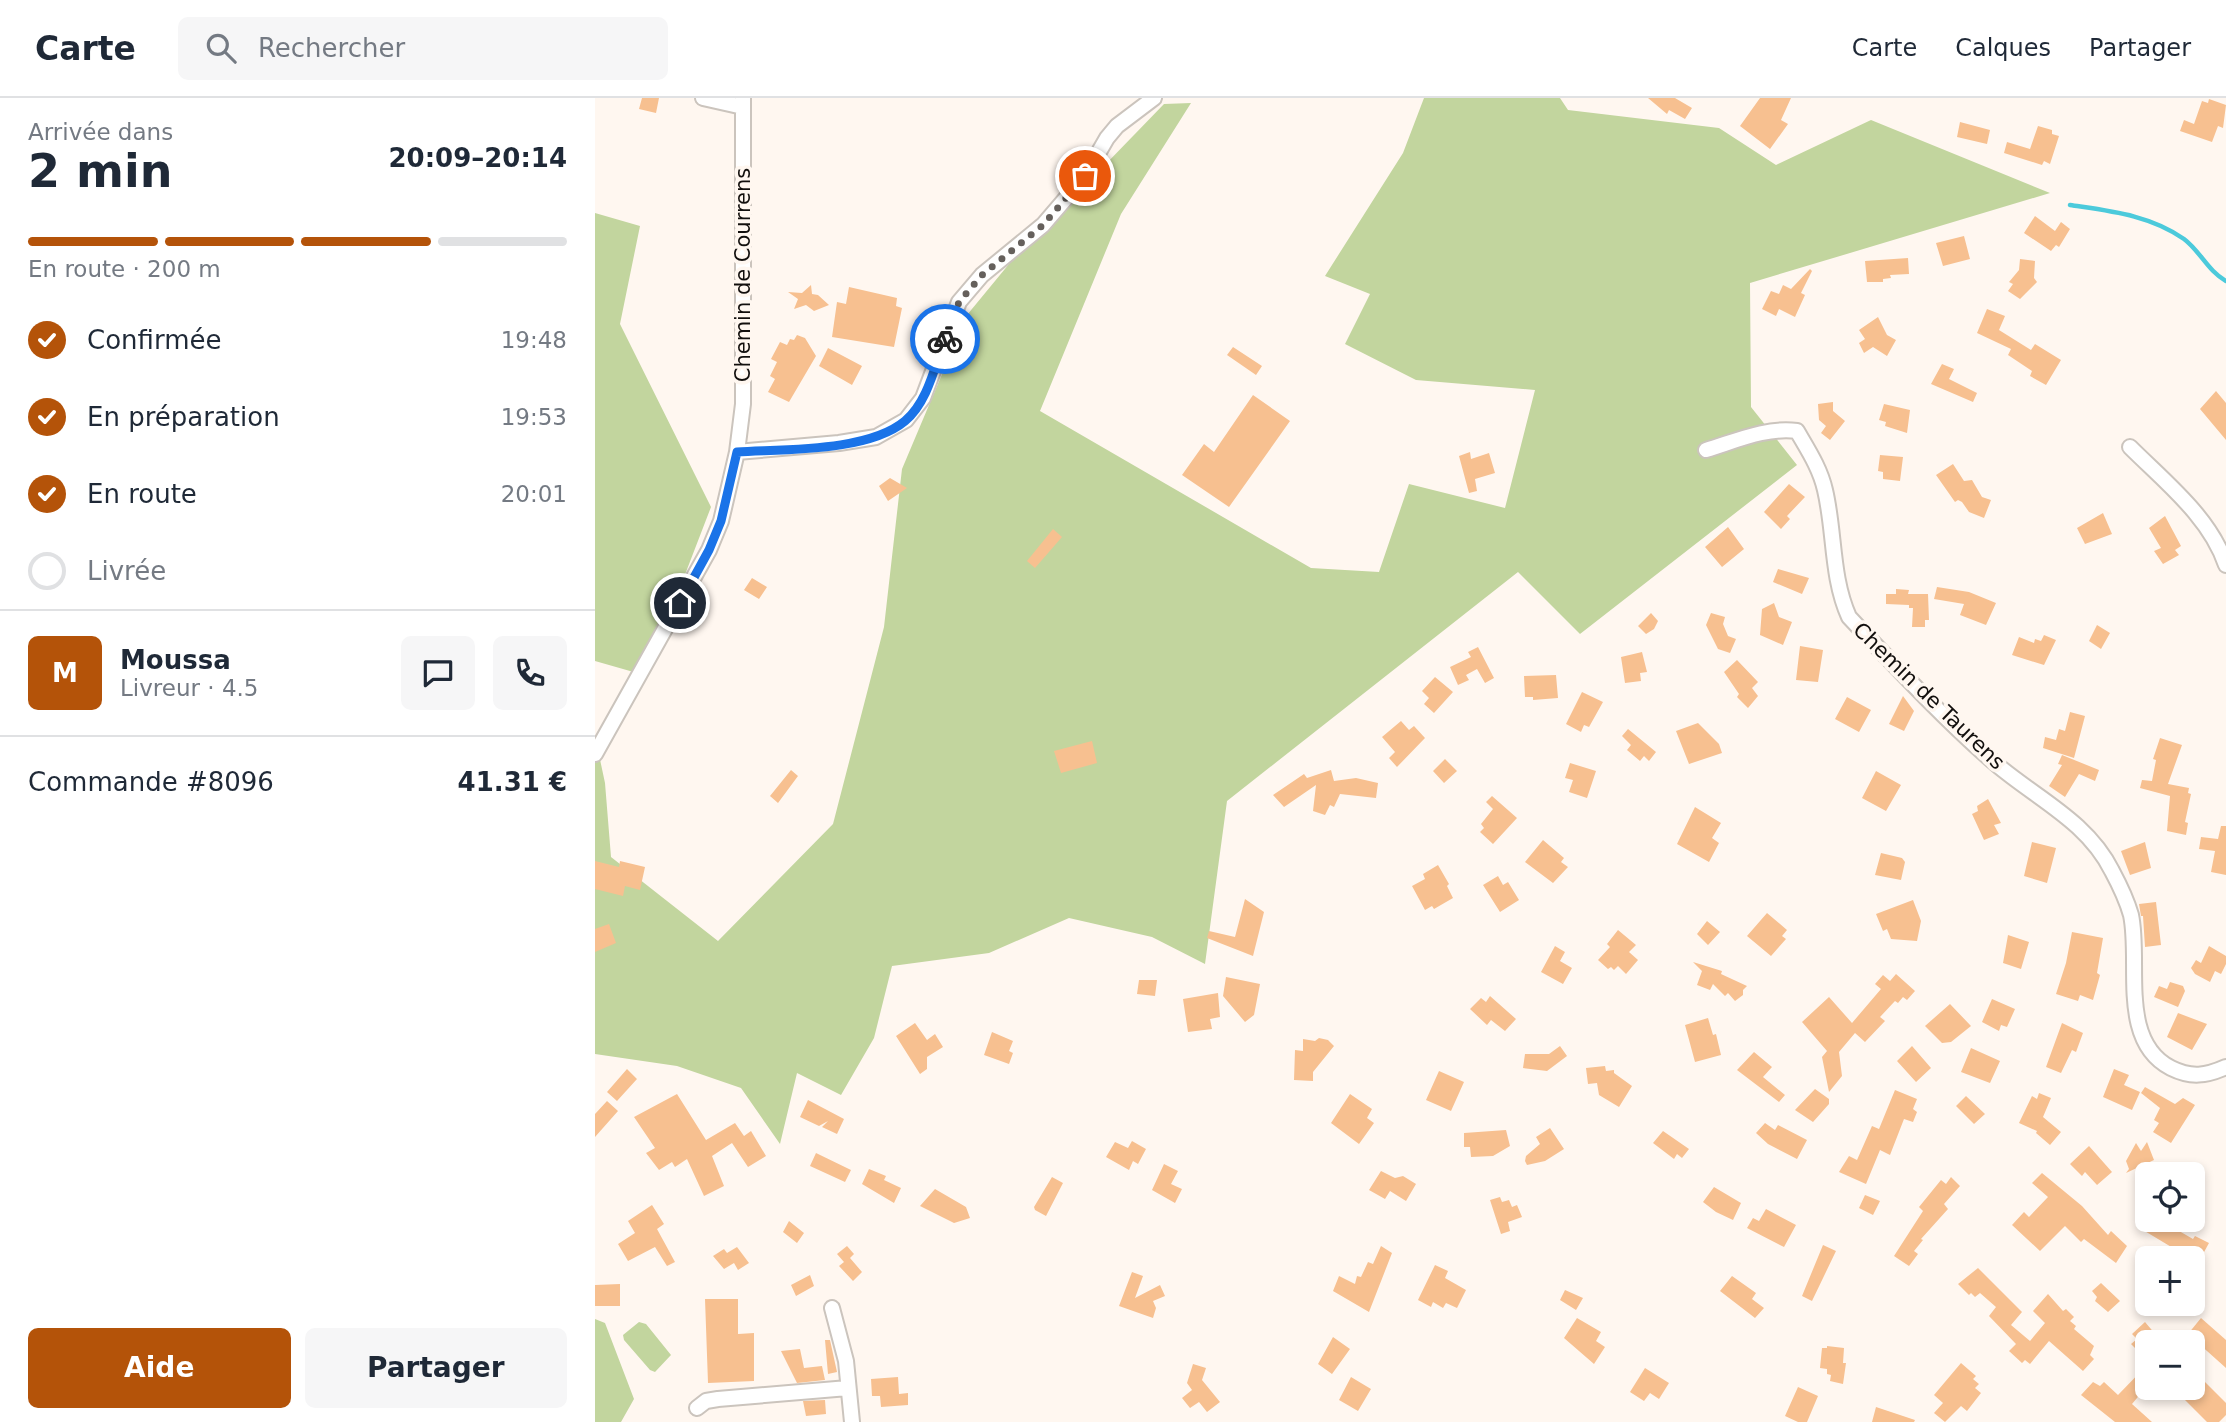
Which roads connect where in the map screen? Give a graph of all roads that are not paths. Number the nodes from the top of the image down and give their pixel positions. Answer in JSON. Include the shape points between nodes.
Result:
{"nodes":[{"id":1,"x":702,"y":98,"type":"edge"},
{"id":2,"x":1154,"y":98,"type":"edge"},
{"id":3,"x":743,"y":102,"type":"edge"},
{"id":4,"x":2130,"y":447,"type":"dead end"},
{"id":5,"x":1706,"y":450,"type":"dead end"},
{"id":6,"x":737,"y":452,"type":"junction"},
{"id":7,"x":2226,"y":565,"type":"edge"},
{"id":8,"x":595,"y":754,"type":"edge"},
{"id":9,"x":2226,"y":1067,"type":"edge"},
{"id":10,"x":832,"y":1308,"type":"dead end"},
{"id":11,"x":849,"y":1388,"type":"junction"},
{"id":12,"x":697,"y":1408,"type":"dead end"},
{"id":13,"x":852,"y":1422,"type":"edge"}],
"edges":[{"from":1,"to":3,"type":"street"},
{"from":2,"to":6,"type":"street","via":[[1117,126],[1085,176],[1043,225],[982,275],[959,302],[923,398],[906,420],[876,437]]},
{"from":3,"to":6,"type":"street","name":"Chemin de Courrens","via":[[743,404]]},
{"from":4,"to":7,"type":"street","via":[[2195,513],[2218,544]]},
{"from":5,"to":9,"type":"street","name":"Chemin de Taurens","via":[[1756,434],[1797,431],[1825,490],[1841,599],[1849,617],[1998,766],[2090,837],[2131,916],[2135,1008],[2145,1043],[2159,1062],[2183,1074],[2207,1075]]},
{"from":6,"to":8,"type":"street","name":"Chemin de Courrens","via":[[721,521],[709,550]]},
{"from":10,"to":11,"type":"street"},
{"from":11,"to":12,"type":"street","via":[[717,1399]]},
{"from":11,"to":13,"type":"street"}]}
